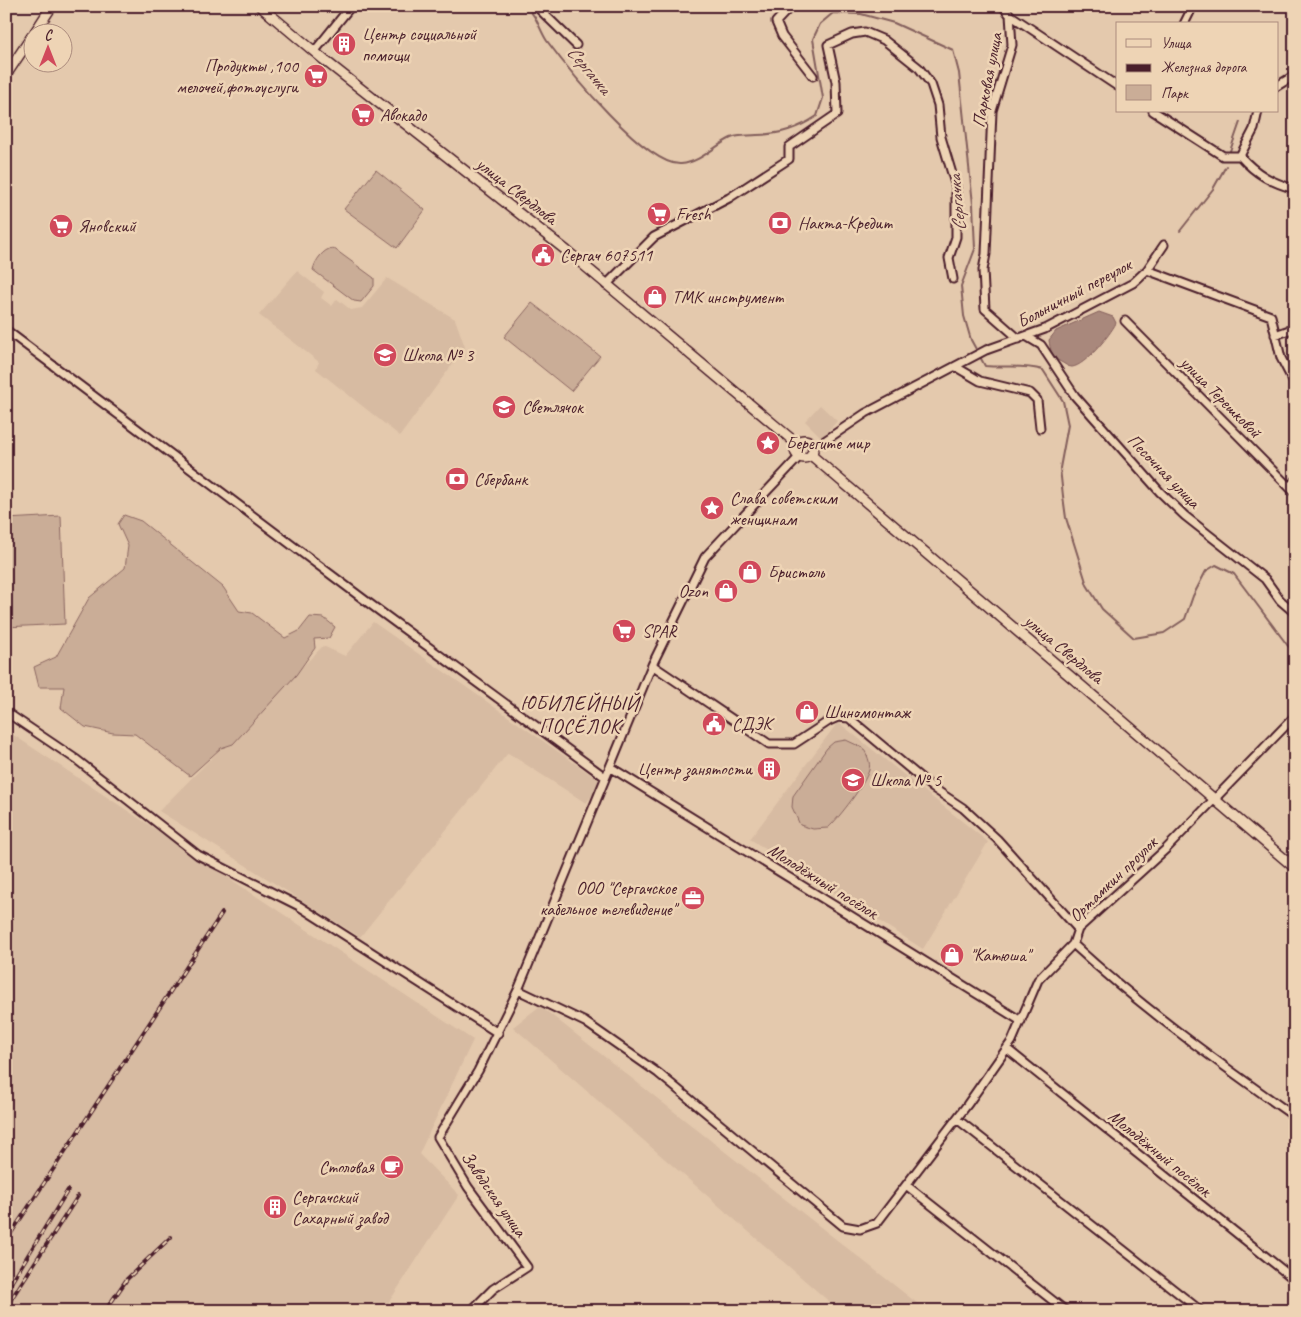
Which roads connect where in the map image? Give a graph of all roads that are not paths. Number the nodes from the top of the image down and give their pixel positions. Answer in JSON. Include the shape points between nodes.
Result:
{"nodes":[{"id":1,"x":52,"y":6,"type":"edge"},
{"id":2,"x":260,"y":6,"type":"edge"},
{"id":3,"x":351,"y":6,"type":"edge"},
{"id":4,"x":536,"y":6,"type":"edge"},
{"id":5,"x":792,"y":6,"type":"edge"},
{"id":6,"x":1003,"y":6,"type":"edge"},
{"id":7,"x":1193,"y":6,"type":"edge"},
{"id":8,"x":1010,"y":15,"type":"junction"},
{"id":9,"x":42,"y":22,"type":"edge"},
{"id":10,"x":1185,"y":22,"type":"edge"},
{"id":11,"x":576,"y":45,"type":"dead end"},
{"id":12,"x":22,"y":51,"type":"edge"},
{"id":13,"x":314,"y":52,"type":"junction"},
{"id":14,"x":6,"y":75,"type":"edge"},
{"id":15,"x":1295,"y":75,"type":"edge"},
{"id":16,"x":812,"y":76,"type":"dead end"},
{"id":17,"x":1116,"y":85,"type":"edge"},
{"id":18,"x":1278,"y":85,"type":"edge"},
{"id":19,"x":1155,"y":112,"type":"edge"},
{"id":20,"x":1258,"y":112,"type":"edge"},
{"id":21,"x":1240,"y":156,"type":"junction"},
{"id":22,"x":1295,"y":189,"type":"edge"},
{"id":23,"x":1164,"y":245,"type":"dead end"},
{"id":24,"x":983,"y":270,"type":"joint"},
{"id":25,"x":1147,"y":270,"type":"junction"},
{"id":26,"x":953,"y":279,"type":"dead end"},
{"id":27,"x":606,"y":284,"type":"junction"},
{"id":28,"x":1125,"y":321,"type":"dead end"},
{"id":29,"x":1295,"y":328,"type":"edge"},
{"id":30,"x":6,"y":330,"type":"edge"},
{"id":31,"x":1276,"y":335,"type":"junction"},
{"id":32,"x":1022,"y":338,"type":"junction"},
{"id":33,"x":956,"y":367,"type":"junction"},
{"id":34,"x":1295,"y":385,"type":"edge"},
{"id":35,"x":1040,"y":428,"type":"dead end"},
{"id":36,"x":796,"y":443,"type":"junction"},
{"id":37,"x":812,"y":446,"type":"junction"},
{"id":38,"x":810,"y":456,"type":"junction"},
{"id":39,"x":799,"y":457,"type":"junction"},
{"id":40,"x":1295,"y":481,"type":"edge"},
{"id":41,"x":1289,"y":487,"type":"junction"},
{"id":42,"x":1295,"y":493,"type":"edge"},
{"id":43,"x":1295,"y":613,"type":"edge"},
{"id":44,"x":652,"y":665,"type":"junction"},
{"id":45,"x":6,"y":712,"type":"edge"},
{"id":46,"x":1295,"y":716,"type":"edge"},
{"id":47,"x":610,"y":767,"type":"junction"},
{"id":48,"x":606,"y":777,"type":"junction"},
{"id":49,"x":1214,"y":799,"type":"junction"},
{"id":50,"x":1295,"y":868,"type":"edge"},
{"id":51,"x":1078,"y":929,"type":"junction"},
{"id":52,"x":1073,"y":944,"type":"junction"},
{"id":53,"x":518,"y":990,"type":"junction"},
{"id":54,"x":1021,"y":1021,"type":"junction"},
{"id":55,"x":498,"y":1033,"type":"junction"},
{"id":56,"x":1007,"y":1049,"type":"junction"},
{"id":57,"x":957,"y":1118,"type":"junction"},
{"id":58,"x":1295,"y":1118,"type":"edge"},
{"id":59,"x":906,"y":1185,"type":"junction"},
{"id":60,"x":1295,"y":1280,"type":"edge"},
{"id":61,"x":471,"y":1311,"type":"edge"},
{"id":62,"x":1066,"y":1311,"type":"edge"},
{"id":63,"x":1201,"y":1311,"type":"edge"}],
"edges":[{"from":1,"to":9,"type":"street"},
{"from":2,"to":13,"type":"street","name":"улица Свердлова"},
{"from":3,"to":13,"type":"street"},
{"from":4,"to":11,"type":"street"},
{"from":5,"to":16,"type":"street","via":[[776,22],[782,36]]},
{"from":6,"to":8,"type":"street"},
{"from":7,"to":10,"type":"street"},
{"from":8,"to":17,"type":"street"},
{"from":8,"to":24,"type":"street","name":"Парковая улица","via":[[1012,45],[992,111]]},
{"from":12,"to":14,"type":"street"},
{"from":13,"to":27,"type":"street","name":"улица Свердлова"},
{"from":15,"to":18,"type":"street"},
{"from":19,"to":21,"type":"street","via":[[1223,156]]},
{"from":20,"to":21,"type":"street","via":[[1254,129]]},
{"from":21,"to":22,"type":"street","via":[[1251,170],[1274,184]]},
{"from":23,"to":25,"type":"street","name":"Больничный переулок"},
{"from":24,"to":32,"type":"street","name":"Песочная улица","via":[[985,309]]},
{"from":25,"to":31,"type":"street","via":[[1270,316]]},
{"from":25,"to":32,"type":"street","name":"Больничный переулок","via":[[1132,283]]},
{"from":26,"to":27,"type":"street","via":[[949,258],[956,237],[956,187],[941,137],[938,105],[920,68],[884,40],[866,32],[852,34],[828,45],[836,82],[837,114],[789,146],[789,159],[730,198],[654,237]]},
{"from":27,"to":36,"type":"street","name":"улица Свердлова"},
{"from":28,"to":41,"type":"street","name":"улица Терешковой"},
{"from":29,"to":31,"type":"street"},
{"from":30,"to":48,"type":"street"},
{"from":31,"to":34,"type":"street","via":[[1281,358]]},
{"from":32,"to":33,"type":"street","name":"Больничный переулок","via":[[986,350]]},
{"from":32,"to":43,"type":"street","name":"Песочная улица","via":[[1041,345],[1074,396],[1160,492],[1185,516],[1265,579],[1280,600]]},
{"from":33,"to":35,"type":"street","via":[[980,381],[1030,393],[1037,400]]},
{"from":33,"to":37,"type":"street","name":"Больничный переулок","via":[[866,413]]},
{"from":36,"to":37,"type":"street","via":[[808,441]]},
{"from":36,"to":39,"type":"street","via":[[794,448]]},
{"from":37,"to":38,"type":"street"},
{"from":38,"to":39,"type":"street","via":[[805,459]]},
{"from":38,"to":49,"type":"street","name":"улица Свердлова"},
{"from":39,"to":44,"type":"street","via":[[705,557]]},
{"from":40,"to":41,"type":"street"},
{"from":41,"to":42,"type":"street","name":"улица Терешковой"},
{"from":44,"to":47,"type":"street"},
{"from":44,"to":51,"type":"street","via":[[769,744],[794,744],[829,721],[838,717],[849,718],[997,839]]},
{"from":45,"to":55,"type":"street","via":[[77,760],[198,855],[299,906]]},
{"from":46,"to":49,"type":"street","name":"Ортамкин проулок"},
{"from":47,"to":48,"type":"street"},
{"from":47,"to":54,"type":"street","name":"Молодёжный посёлок"},
{"from":48,"to":53,"type":"street"},
{"from":49,"to":50,"type":"street","name":"улица Свердлова"},
{"from":49,"to":51,"type":"street","name":"Ортамкин проулок","via":[[1166,850]]},
{"from":51,"to":52,"type":"street","name":"Ортамкин проулок"},
{"from":52,"to":54,"type":"street","name":"Ортамкин проулок","via":[[1038,980]]},
{"from":52,"to":58,"type":"street","via":[[1106,975]]},
{"from":53,"to":55,"type":"street"},
{"from":53,"to":59,"type":"street","name":"Ортамкин проулок","via":[[585,1022],[658,1073],[843,1226],[860,1229],[877,1223]]},
{"from":54,"to":56,"type":"street","name":"Ортамкин проулок"},
{"from":55,"to":61,"type":"street","name":"Заводская улица","via":[[438,1137],[468,1187],[527,1267],[493,1289]]},
{"from":56,"to":57,"type":"street","name":"Ортамкин проулок"},
{"from":56,"to":60,"type":"street","name":"Молодёжный посёлок"},
{"from":57,"to":59,"type":"street","name":"Ортамкин проулок"},
{"from":57,"to":63,"type":"street"},
{"from":59,"to":62,"type":"street"}]}
